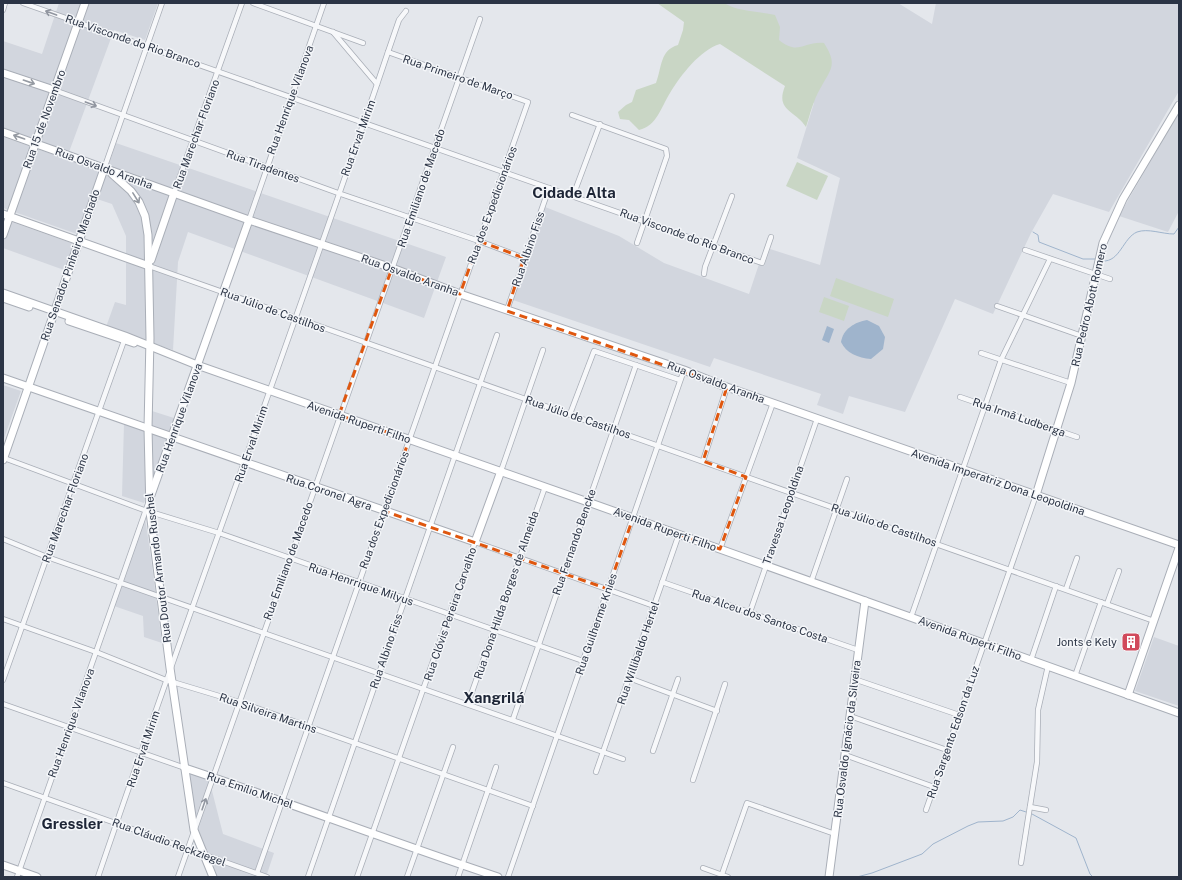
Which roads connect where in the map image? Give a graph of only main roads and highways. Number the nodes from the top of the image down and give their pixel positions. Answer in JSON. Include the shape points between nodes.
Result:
{"nodes":[{"id":1,"x":85,"y":3,"type":"edge"},
{"id":2,"x":3,"y":73,"type":"edge"},
{"id":3,"x":54,"y":90,"type":"junction"},
{"id":4,"x":1179,"y":105,"type":"edge"},
{"id":5,"x":3,"y":132,"type":"edge"},
{"id":6,"x":34,"y":143,"type":"junction"},
{"id":7,"x":106,"y":170,"type":"junction"},
{"id":8,"x":129,"y":178,"type":"junction"},
{"id":9,"x":126,"y":185,"type":"junction"},
{"id":10,"x":174,"y":193,"type":"junction"},
{"id":11,"x":6,"y":215,"type":"edge"},
{"id":12,"x":249,"y":220,"type":"junction"},
{"id":13,"x":3,"y":235,"type":"edge"},
{"id":14,"x":79,"y":241,"type":"junction"},
{"id":15,"x":149,"y":266,"type":"junction"},
{"id":16,"x":3,"y":293,"type":"edge"},
{"id":17,"x":3,"y":298,"type":"edge"},
{"id":18,"x":53,"y":313,"type":"junction"},
{"id":19,"x":150,"y":347,"type":"junction"},
{"id":20,"x":198,"y":365,"type":"junction"},
{"id":21,"x":3,"y":378,"type":"edge"},
{"id":22,"x":28,"y":386,"type":"junction"},
{"id":23,"x":817,"y":419,"type":"joint"},
{"id":24,"x":148,"y":428,"type":"junction"},
{"id":25,"x":172,"y":437,"type":"junction"},
{"id":26,"x":3,"y":459,"type":"edge"},
{"id":27,"x":501,"y":471,"type":"junction"},
{"id":28,"x":1036,"y":495,"type":"junction"},
{"id":29,"x":149,"y":500,"type":"junction"},
{"id":30,"x":475,"y":542,"type":"joint"},
{"id":31,"x":1179,"y":545,"type":"edge"},
{"id":32,"x":1179,"y":548,"type":"edge"},
{"id":33,"x":865,"y":601,"type":"junction"},
{"id":34,"x":1128,"y":695,"type":"junction"},
{"id":35,"x":1179,"y":713,"type":"edge"},
{"id":36,"x":185,"y":768,"type":"junction"},
{"id":37,"x":3,"y":865,"type":"edge"},
{"id":38,"x":18,"y":874,"type":"edge"},
{"id":39,"x":36,"y":877,"type":"edge"},
{"id":40,"x":214,"y":877,"type":"edge"},
{"id":41,"x":498,"y":877,"type":"edge"},
{"id":42,"x":829,"y":877,"type":"edge"}],
"edges":[{"from":1,"to":3,"type":"main road","name":"Rua 15 de Novembro"},
{"from":2,"to":3,"type":"main road","name":"Rua Tiradentes","one_way":true},
{"from":3,"to":6,"type":"main road","name":"Rua 15 de Novembro"},
{"from":4,"to":28,"type":"main road","name":"Rua Pedro Abott Romero","via":[[1110,223],[1095,274],[1071,384]]},
{"from":6,"to":5,"type":"main road","name":"Rua Osvaldo Aranha","one_way":true},
{"from":6,"to":7,"type":"main road","name":"Rua Osvaldo Aranha"},
{"from":6,"to":11,"type":"main road","name":"Rua 15 de Novembro"},
{"from":7,"to":8,"type":"main road","name":"Rua Osvaldo Aranha"},
{"from":7,"to":9,"type":"main road","name":"Rua Doutor Armando Ruschel"},
{"from":7,"to":14,"type":"main road","name":"Rua Senador Pinheiro Machado"},
{"from":8,"to":9,"type":"main road"},
{"from":8,"to":10,"type":"main road","name":"Rua Osvaldo Aranha"},
{"from":9,"to":15,"type":"main road","name":"Rua Doutor Armando Ruschel","one_way":true,"via":[[139,202],[145,216]]},
{"from":10,"to":12,"type":"main road","name":"Rua Osvaldo Aranha"},
{"from":10,"to":15,"type":"main road","name":"Rua Marechar Floriano"},
{"from":11,"to":13,"type":"main road","name":"Rua 15 de Novembro"},
{"from":11,"to":14,"type":"main road","name":"Rua Júlio de Castilhos"},
{"from":12,"to":20,"type":"main road","name":"Rua Henrique Vilanova"},
{"from":12,"to":23,"type":"main road","name":"Rua Osvaldo Aranha","via":[[684,370]]},
{"from":14,"to":15,"type":"main road","name":"Rua Júlio de Castilhos"},
{"from":14,"to":18,"type":"main road","name":"Rua Senador Pinheiro Machado"},
{"from":15,"to":19,"type":"main road","name":"Rua Doutor Armando Ruschel"},
{"from":16,"to":18,"type":"main road","name":"Avenida Ruperti Filho"},
{"from":17,"to":18,"type":"main road","name":"Avenida Ruperti Filho"},
{"from":18,"to":19,"type":"main road","name":"Avenida Ruperti Filho"},
{"from":18,"to":22,"type":"main road","name":"Rua Senador Pinheiro Machado"},
{"from":19,"to":20,"type":"main road","name":"Avenida Ruperti Filho"},
{"from":19,"to":24,"type":"main road","name":"Rua Doutor Armando Ruschel"},
{"from":20,"to":25,"type":"main road","name":"Rua Henrique Vilanova"},
{"from":20,"to":27,"type":"main road","name":"Avenida Ruperti Filho"},
{"from":21,"to":22,"type":"main road","name":"Rua Coronel Agra"},
{"from":22,"to":24,"type":"main road","name":"Rua Coronel Agra"},
{"from":22,"to":26,"type":"main road","name":"Rua Senador Pinheiro Machado"},
{"from":23,"to":28,"type":"main road","name":"Avenida Imperatriz Dona Leopoldina"},
{"from":24,"to":25,"type":"main road","name":"Rua Coronel Agra"},
{"from":24,"to":29,"type":"main road","name":"Rua Doutor Armando Ruschel"},
{"from":25,"to":29,"type":"main road","name":"Rua Henrique Vilanova"},
{"from":25,"to":30,"type":"main road","name":"Rua Coronel Agra"},
{"from":27,"to":30,"type":"main road","name":"Rua Clóvis Pereira Carvalho"},
{"from":27,"to":33,"type":"main road","name":"Avenida Ruperti Filho"},
{"from":28,"to":31,"type":"main road","name":"Avenida Imperatriz Dona Leopoldina"},
{"from":29,"to":36,"type":"main road","name":"Rua Doutor Armando Ruschel","via":[[147,511],[161,596],[170,668],[169,681]]},
{"from":32,"to":34,"type":"main road"},
{"from":33,"to":34,"type":"main road","name":"Avenida Ruperti Filho"},
{"from":33,"to":42,"type":"main road","name":"Rua Osvaldo Ignácio da Silveira"},
{"from":34,"to":35,"type":"main road","name":"Avenida Ruperti Filho"},
{"from":36,"to":40,"type":"main road","name":"Rua Doutor Armando Ruschel","via":[[194,830]]},
{"from":36,"to":41,"type":"main road","name":"Rua Emílio Michel"},
{"from":37,"to":38,"type":"main road"},
{"from":38,"to":39,"type":"main road"}]}
